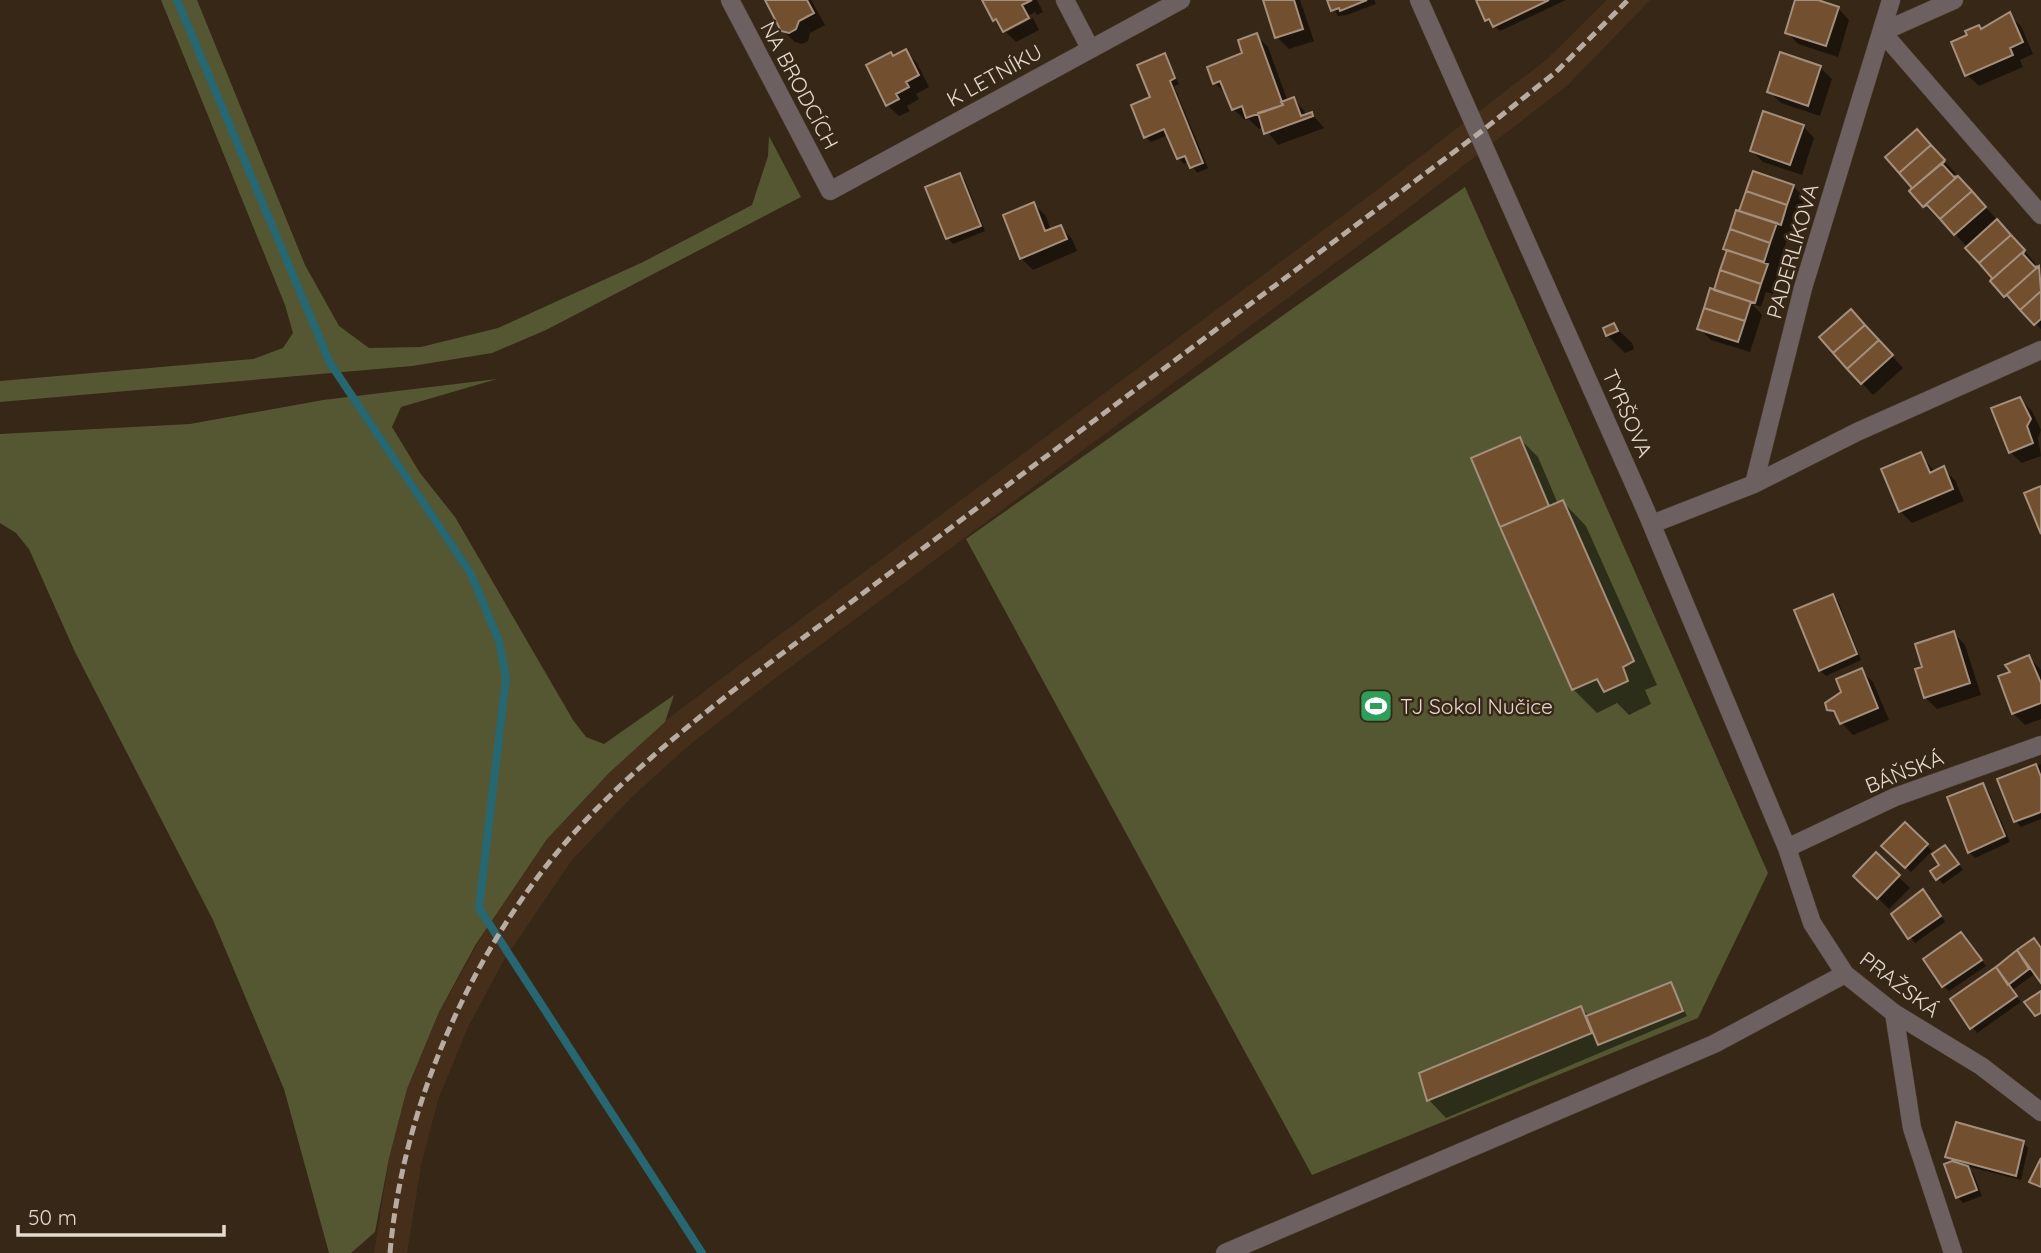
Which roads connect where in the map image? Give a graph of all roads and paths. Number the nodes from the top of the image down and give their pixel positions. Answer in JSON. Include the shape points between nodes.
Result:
{"nodes":[{"id":1,"x":730,"y":0,"type":"edge"},
{"id":2,"x":1065,"y":0,"type":"edge"},
{"id":3,"x":1181,"y":0,"type":"edge"},
{"id":4,"x":1419,"y":0,"type":"edge"},
{"id":5,"x":1891,"y":0,"type":"edge"},
{"id":6,"x":1954,"y":0,"type":"edge"},
{"id":7,"x":1882,"y":32,"type":"junction"},
{"id":8,"x":1090,"y":48,"type":"junction"},
{"id":9,"x":830,"y":191,"type":"joint"},
{"id":10,"x":2041,"y":215,"type":"edge"},
{"id":11,"x":2041,"y":350,"type":"edge"},
{"id":12,"x":1754,"y":484,"type":"junction"},
{"id":13,"x":1652,"y":524,"type":"junction"},
{"id":14,"x":2041,"y":745,"type":"edge"},
{"id":15,"x":1787,"y":848,"type":"junction"},
{"id":16,"x":1845,"y":974,"type":"junction"},
{"id":17,"x":1894,"y":1013,"type":"junction"},
{"id":18,"x":2041,"y":1112,"type":"edge"},
{"id":19,"x":1225,"y":1253,"type":"edge"},
{"id":20,"x":1953,"y":1253,"type":"edge"}],
"edges":[{"from":1,"to":9,"type":"street","name":"NA BRODCÍCH"},
{"from":2,"to":8,"type":"street"},
{"from":3,"to":8,"type":"street","name":"K LETNÍKU"},
{"from":4,"to":13,"type":"street","name":"TYRŠOVA"},
{"from":5,"to":7,"type":"street","name":"PADERLÍKOVA"},
{"from":6,"to":7,"type":"street"},
{"from":7,"to":10,"type":"street"},
{"from":7,"to":12,"type":"street","name":"PADERLÍKOVA","via":[[1803,288]]},
{"from":8,"to":9,"type":"street","name":"K LETNÍKU"},
{"from":11,"to":12,"type":"street","via":[[1857,432]]},
{"from":12,"to":13,"type":"street"},
{"from":13,"to":15,"type":"street","name":"TYRŠOVA"},
{"from":14,"to":15,"type":"street","name":"BÁŇSKÁ","via":[[1895,797]]},
{"from":15,"to":16,"type":"street","name":"PRAŽSKÁ","via":[[1812,923]]},
{"from":16,"to":17,"type":"street","name":"PRAŽSKÁ"},
{"from":16,"to":19,"type":"street","via":[[1714,1044]]},
{"from":17,"to":18,"type":"street","name":"PRAŽSKÁ","via":[[1981,1066]]},
{"from":17,"to":20,"type":"street","via":[[1912,1128]]}]}
